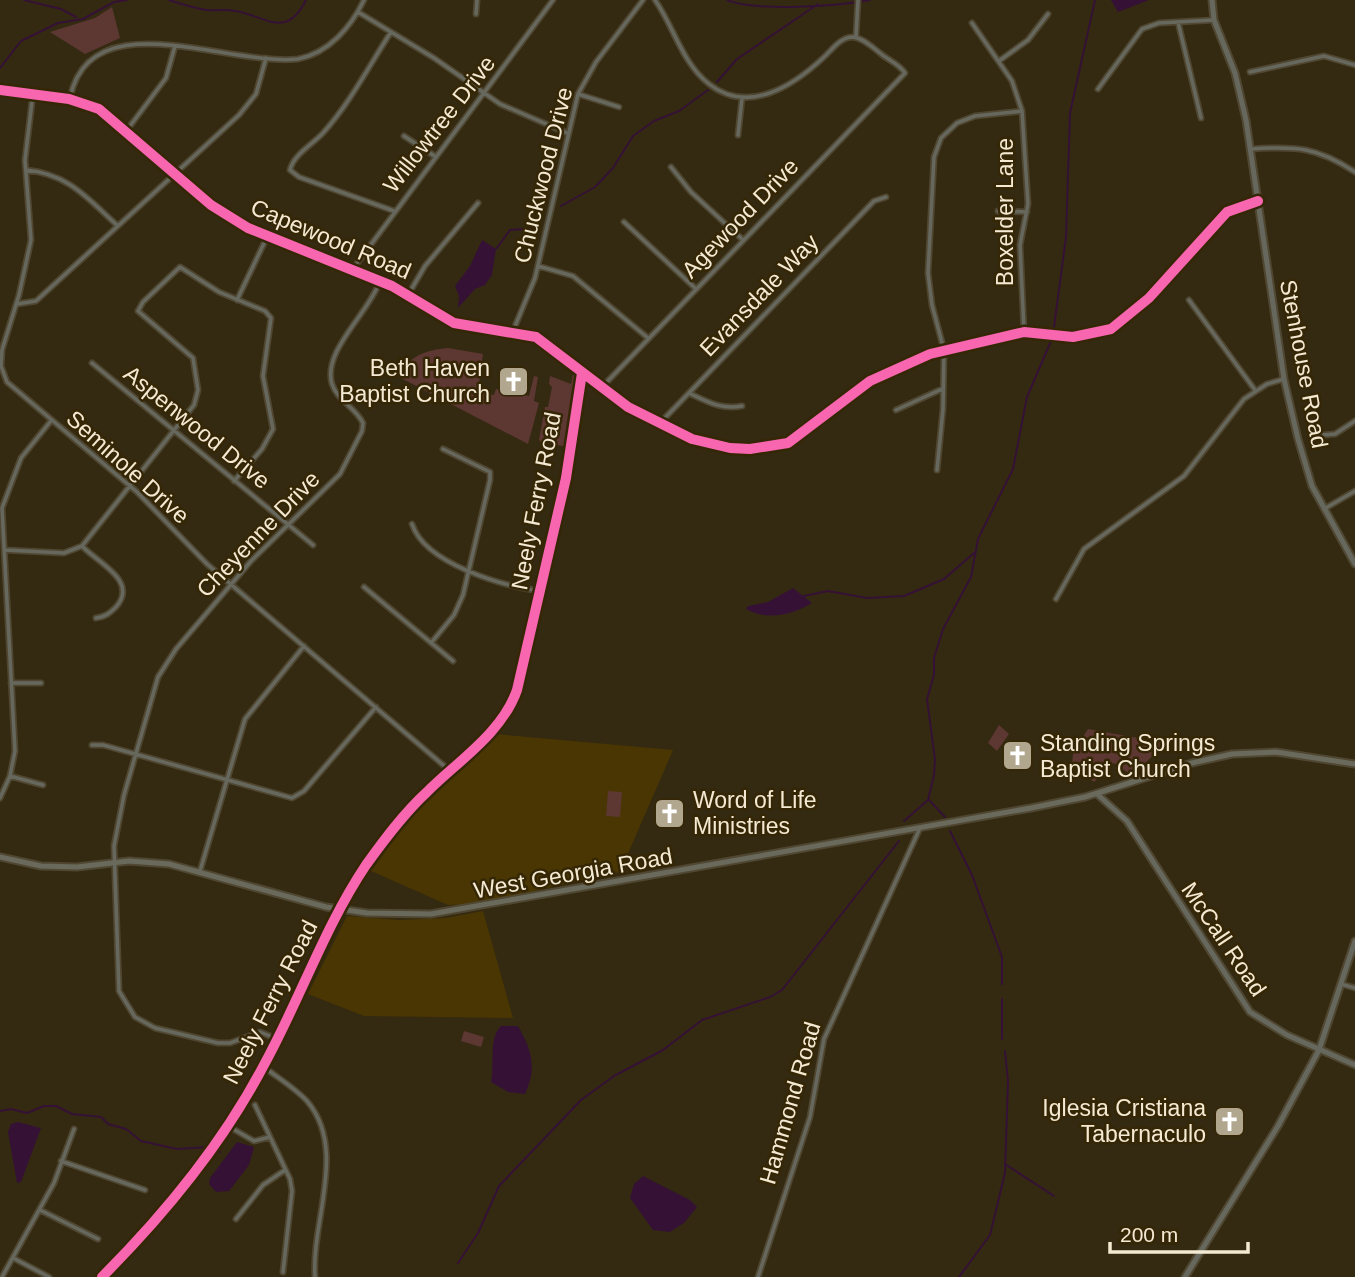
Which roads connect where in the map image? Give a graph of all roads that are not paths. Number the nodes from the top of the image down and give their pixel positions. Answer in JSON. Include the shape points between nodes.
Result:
{"nodes":[{"id":1,"x":364,"y":0,"type":"edge"},
{"id":2,"x":477,"y":0,"type":"edge"},
{"id":3,"x":554,"y":0,"type":"edge"},
{"id":4,"x":643,"y":0,"type":"edge"},
{"id":5,"x":655,"y":0,"type":"edge"},
{"id":6,"x":858,"y":0,"type":"edge"},
{"id":7,"x":1212,"y":0,"type":"edge"},
{"id":8,"x":358,"y":12,"type":"junction"},
{"id":9,"x":476,"y":14,"type":"dead end"},
{"id":10,"x":1048,"y":15,"type":"dead end"},
{"id":11,"x":1214,"y":20,"type":"junction"},
{"id":12,"x":1178,"y":22,"type":"junction"},
{"id":13,"x":972,"y":23,"type":"dead end"},
{"id":14,"x":391,"y":32,"type":"junction"},
{"id":15,"x":856,"y":37,"type":"junction"},
{"id":16,"x":175,"y":46,"type":"junction"},
{"id":17,"x":266,"y":58,"type":"junction"},
{"id":18,"x":999,"y":61,"type":"junction"},
{"id":19,"x":1355,"y":65,"type":"edge"},
{"id":20,"x":1250,"y":72,"type":"dead end"},
{"id":21,"x":1098,"y":89,"type":"dead end"},
{"id":22,"x":0,"y":90,"type":"edge"},
{"id":23,"x":33,"y":93,"type":"junction"},
{"id":24,"x":484,"y":94,"type":"junction"},
{"id":25,"x":578,"y":94,"type":"junction"},
{"id":26,"x":742,"y":98,"type":"junction"},
{"id":27,"x":69,"y":99,"type":"junction"},
{"id":28,"x":619,"y":107,"type":"dead end"},
{"id":29,"x":1022,"y":111,"type":"junction"},
{"id":30,"x":1201,"y":118,"type":"dead end"},
{"id":31,"x":127,"y":130,"type":"junction"},
{"id":32,"x":567,"y":133,"type":"junction"},
{"id":33,"x":738,"y":135,"type":"dead end"},
{"id":34,"x":404,"y":136,"type":"dead end"},
{"id":35,"x":1250,"y":149,"type":"junction"},
{"id":36,"x":436,"y":157,"type":"junction"},
{"id":37,"x":671,"y":167,"type":"dead end"},
{"id":38,"x":26,"y":170,"type":"junction"},
{"id":39,"x":1355,"y":172,"type":"edge"},
{"id":40,"x":175,"y":174,"type":"junction"},
{"id":41,"x":886,"y":197,"type":"dead end"},
{"id":42,"x":1258,"y":201,"type":"junction"},
{"id":43,"x":478,"y":204,"type":"dead end"},
{"id":44,"x":394,"y":211,"type":"junction"},
{"id":45,"x":998,"y":211,"type":"dead end"},
{"id":46,"x":1027,"y":212,"type":"junction"},
{"id":47,"x":624,"y":222,"type":"dead end"},
{"id":48,"x":118,"y":226,"type":"junction"},
{"id":49,"x":267,"y":237,"type":"junction"},
{"id":50,"x":742,"y":239,"type":"junction"},
{"id":51,"x":537,"y":266,"type":"junction"},
{"id":52,"x":352,"y":270,"type":"junction"},
{"id":53,"x":380,"y":281,"type":"junction"},
{"id":54,"x":695,"y":288,"type":"junction"},
{"id":55,"x":408,"y":295,"type":"junction"},
{"id":56,"x":237,"y":300,"type":"junction"},
{"id":57,"x":1189,"y":300,"type":"dead end"},
{"id":58,"x":17,"y":304,"type":"junction"},
{"id":59,"x":513,"y":331,"type":"junction"},
{"id":60,"x":1024,"y":332,"type":"junction"},
{"id":61,"x":648,"y":338,"type":"junction"},
{"id":62,"x":944,"y":350,"type":"junction"},
{"id":63,"x":92,"y":363,"type":"dead end"},
{"id":64,"x":582,"y":373,"type":"junction"},
{"id":65,"x":1284,"y":379,"type":"junction"},
{"id":66,"x":601,"y":388,"type":"junction"},
{"id":67,"x":942,"y":389,"type":"junction"},
{"id":68,"x":1255,"y":390,"type":"junction"},
{"id":69,"x":689,"y":393,"type":"junction"},
{"id":70,"x":742,"y":406,"type":"dead end"},
{"id":71,"x":896,"y":410,"type":"dead end"},
{"id":72,"x":51,"y":421,"type":"junction"},
{"id":73,"x":1355,"y":421,"type":"edge"},
{"id":74,"x":660,"y":423,"type":"junction"},
{"id":75,"x":174,"y":431,"type":"junction"},
{"id":76,"x":1322,"y":435,"type":"dead end"},
{"id":77,"x":443,"y":449,"type":"dead end"},
{"id":78,"x":937,"y":470,"type":"dead end"},
{"id":79,"x":234,"y":481,"type":"junction"},
{"id":80,"x":129,"y":486,"type":"junction"},
{"id":81,"x":1355,"y":491,"type":"edge"},
{"id":82,"x":1324,"y":509,"type":"junction"},
{"id":83,"x":288,"y":524,"type":"junction"},
{"id":84,"x":412,"y":524,"type":"dead end"},
{"id":85,"x":313,"y":545,"type":"dead end"},
{"id":86,"x":82,"y":546,"type":"junction"},
{"id":87,"x":5,"y":550,"type":"junction"},
{"id":88,"x":1355,"y":564,"type":"edge"},
{"id":89,"x":470,"y":573,"type":"junction"},
{"id":90,"x":231,"y":584,"type":"junction"},
{"id":91,"x":364,"y":587,"type":"dead end"},
{"id":92,"x":540,"y":591,"type":"junction"},
{"id":93,"x":1056,"y":599,"type":"dead end"},
{"id":94,"x":96,"y":618,"type":"dead end"},
{"id":95,"x":432,"y":643,"type":"junction"},
{"id":96,"x":304,"y":646,"type":"junction"},
{"id":97,"x":453,"y":661,"type":"dead end"},
{"id":98,"x":11,"y":683,"type":"junction"},
{"id":99,"x":41,"y":683,"type":"dead end"},
{"id":100,"x":376,"y":707,"type":"junction"},
{"id":101,"x":93,"y":745,"type":"dead end"},
{"id":102,"x":135,"y":754,"type":"junction"},
{"id":103,"x":1355,"y":764,"type":"edge"},
{"id":104,"x":449,"y":770,"type":"junction"},
{"id":105,"x":10,"y":776,"type":"junction"},
{"id":106,"x":226,"y":780,"type":"junction"},
{"id":107,"x":43,"y":785,"type":"dead end"},
{"id":108,"x":1097,"y":794,"type":"junction"},
{"id":109,"x":0,"y":798,"type":"edge"},
{"id":110,"x":920,"y":828,"type":"junction"},
{"id":111,"x":0,"y":857,"type":"edge"},
{"id":112,"x":114,"y":863,"type":"junction"},
{"id":113,"x":201,"y":871,"type":"junction"},
{"id":114,"x":341,"y":909,"type":"junction"},
{"id":115,"x":1355,"y":942,"type":"edge"},
{"id":116,"x":1341,"y":984,"type":"junction"},
{"id":117,"x":1355,"y":988,"type":"edge"},
{"id":118,"x":278,"y":1040,"type":"junction"},
{"id":119,"x":1319,"y":1050,"type":"junction"},
{"id":120,"x":1355,"y":1065,"type":"edge"},
{"id":121,"x":264,"y":1066,"type":"junction"},
{"id":122,"x":255,"y":1105,"type":"dead end"},
{"id":123,"x":227,"y":1125,"type":"junction"},
{"id":124,"x":74,"y":1129,"type":"dead end"},
{"id":125,"x":270,"y":1138,"type":"junction"},
{"id":126,"x":61,"y":1161,"type":"junction"},
{"id":127,"x":285,"y":1170,"type":"junction"},
{"id":128,"x":145,"y":1190,"type":"dead end"},
{"id":129,"x":40,"y":1210,"type":"junction"},
{"id":130,"x":236,"y":1219,"type":"dead end"},
{"id":131,"x":98,"y":1239,"type":"dead end"},
{"id":132,"x":15,"y":1259,"type":"junction"},
{"id":133,"x":283,"y":1272,"type":"dead end"},
{"id":134,"x":2,"y":1277,"type":"edge"},
{"id":135,"x":49,"y":1277,"type":"edge"},
{"id":136,"x":102,"y":1277,"type":"edge"},
{"id":137,"x":315,"y":1277,"type":"edge"},
{"id":138,"x":758,"y":1277,"type":"edge"},
{"id":139,"x":1185,"y":1277,"type":"edge"}],
"edges":[{"from":1,"to":8,"type":"street"},
{"from":2,"to":9,"type":"street"},
{"from":3,"to":24,"type":"street","name":"Willowtree Drive"},
{"from":4,"to":25,"type":"street","name":"Chuckwood Drive"},
{"from":5,"to":26,"type":"street","via":[[697,73],[714,88]]},
{"from":6,"to":15,"type":"street"},
{"from":7,"to":11,"type":"street"},
{"from":8,"to":14,"type":"street"},
{"from":8,"to":17,"type":"street","via":[[318,53],[292,60]]},
{"from":10,"to":18,"type":"street","via":[[1028,40]]},
{"from":11,"to":12,"type":"street"},
{"from":11,"to":35,"type":"street","via":[[1235,73]]},
{"from":12,"to":21,"type":"street","via":[[1152,25],[1138,33]]},
{"from":12,"to":30,"type":"street"},
{"from":13,"to":18,"type":"street","name":"Boxelder Lane"},
{"from":14,"to":24,"type":"street"},
{"from":14,"to":44,"type":"street","via":[[345,105],[290,170]]},
{"from":15,"to":26,"type":"street","via":[[841,41],[782,88]]},
{"from":15,"to":50,"type":"street","name":"Agewood Drive","via":[[905,73]]},
{"from":16,"to":17,"type":"street"},
{"from":16,"to":27,"type":"street","via":[[128,43],[101,50],[80,69]]},
{"from":16,"to":31,"type":"street","via":[[166,78]]},
{"from":17,"to":40,"type":"street","via":[[261,82],[248,105]]},
{"from":18,"to":29,"type":"street","name":"Boxelder Lane"},
{"from":19,"to":20,"type":"street","via":[[1324,56]]},
{"from":22,"to":23,"type":"street","name":"Capewood Road"},
{"from":23,"to":27,"type":"street","name":"Capewood Road"},
{"from":23,"to":38,"type":"street","name":"Seminole Drive"},
{"from":24,"to":32,"type":"street"},
{"from":24,"to":36,"type":"street","name":"Willowtree Drive"},
{"from":25,"to":28,"type":"street"},
{"from":25,"to":32,"type":"street","name":"Chuckwood Drive"},
{"from":26,"to":33,"type":"street"},
{"from":27,"to":31,"type":"street","name":"Capewood Road","via":[[99,109]]},
{"from":29,"to":46,"type":"street","name":"Boxelder Lane"},
{"from":29,"to":62,"type":"street","via":[[966,119],[948,130],[937,146],[928,273]]},
{"from":31,"to":40,"type":"street","name":"Capewood Road"},
{"from":32,"to":51,"type":"street","name":"Chuckwood Drive"},
{"from":34,"to":36,"type":"street"},
{"from":35,"to":39,"type":"street","via":[[1308,149]]},
{"from":35,"to":42,"type":"street"},
{"from":36,"to":44,"type":"street","name":"Willowtree Drive"},
{"from":37,"to":50,"type":"street"},
{"from":38,"to":48,"type":"street","via":[[71,183]]},
{"from":38,"to":58,"type":"street","name":"Seminole Drive","via":[[31,240]]},
{"from":40,"to":48,"type":"street"},
{"from":40,"to":49,"type":"street","name":"Capewood Road","via":[[226,215]]},
{"from":41,"to":69,"type":"street","name":"Evansdale Way","via":[[874,201]]},
{"from":42,"to":60,"type":"street","via":[[1227,212],[1153,294],[1111,329],[1073,337]]},
{"from":42,"to":65,"type":"street","name":"Stenhouse Road"},
{"from":43,"to":55,"type":"street","via":[[425,266]]},
{"from":44,"to":52,"type":"street","name":"Willowtree Drive"},
{"from":45,"to":46,"type":"street"},
{"from":46,"to":60,"type":"street","name":"Boxelder Lane","via":[[1020,245]]},
{"from":47,"to":54,"type":"street"},
{"from":48,"to":58,"type":"street","via":[[37,301]]},
{"from":49,"to":52,"type":"street","name":"Capewood Road"},
{"from":49,"to":56,"type":"street"},
{"from":50,"to":54,"type":"street","name":"Agewood Drive"},
{"from":51,"to":59,"type":"street","name":"Chuckwood Drive"},
{"from":51,"to":61,"type":"street","via":[[573,276]]},
{"from":52,"to":53,"type":"street","name":"Capewood Road"},
{"from":53,"to":55,"type":"street","name":"Capewood Road"},
{"from":53,"to":83,"type":"street","name":"Cheyenne Drive","via":[[331,365],[335,389],[358,413],[362,431],[340,474]]},
{"from":54,"to":61,"type":"street","name":"Agewood Drive"},
{"from":55,"to":59,"type":"street","name":"Capewood Road","via":[[454,323]]},
{"from":56,"to":75,"type":"street","via":[[180,267],[139,308],[140,315],[187,351],[194,362],[197,398]]},
{"from":56,"to":79,"type":"street","via":[[271,318],[263,376],[273,429]]},
{"from":57,"to":68,"type":"street"},
{"from":58,"to":72,"type":"street","name":"Seminole Drive","via":[[2,350],[2,371],[14,390]]},
{"from":59,"to":64,"type":"street","name":"Capewood Road","via":[[543,341]]},
{"from":60,"to":62,"type":"street"},
{"from":61,"to":66,"type":"street","name":"Agewood Drive"},
{"from":62,"to":67,"type":"street"},
{"from":62,"to":74,"type":"street","via":[[870,381],[801,436],[781,445],[718,447]]},
{"from":63,"to":75,"type":"street","name":"Aspenwood Drive"},
{"from":64,"to":66,"type":"street"},
{"from":64,"to":92,"type":"street","name":"Neely Ferry Road","via":[[568,466]]},
{"from":65,"to":68,"type":"street"},
{"from":65,"to":82,"type":"street","name":"Stenhouse Road","via":[[1308,477]]},
{"from":66,"to":74,"type":"street"},
{"from":67,"to":71,"type":"street"},
{"from":67,"to":78,"type":"street"},
{"from":68,"to":93,"type":"street","via":[[1184,476],[1084,549]]},
{"from":69,"to":70,"type":"street","via":[[727,409]]},
{"from":69,"to":74,"type":"street","name":"Evansdale Way"},
{"from":72,"to":80,"type":"street","name":"Seminole Drive"},
{"from":72,"to":87,"type":"street","via":[[21,458],[5,495]]},
{"from":73,"to":76,"type":"street","via":[[1335,434]]},
{"from":75,"to":79,"type":"street","name":"Aspenwood Drive"},
{"from":75,"to":80,"type":"street"},
{"from":77,"to":89,"type":"street","via":[[490,472]]},
{"from":79,"to":83,"type":"street","name":"Aspenwood Drive"},
{"from":80,"to":86,"type":"street"},
{"from":80,"to":90,"type":"street","name":"Seminole Drive"},
{"from":81,"to":82,"type":"street"},
{"from":82,"to":88,"type":"street","name":"Stenhouse Road"},
{"from":83,"to":85,"type":"street","name":"Aspenwood Drive"},
{"from":83,"to":90,"type":"street","name":"Cheyenne Drive"},
{"from":84,"to":89,"type":"street","via":[[420,538]]},
{"from":86,"to":87,"type":"street","via":[[64,553]]},
{"from":86,"to":94,"type":"street","via":[[124,587],[117,605]]},
{"from":87,"to":98,"type":"street"},
{"from":89,"to":92,"type":"street"},
{"from":89,"to":95,"type":"street","via":[[458,608]]},
{"from":90,"to":96,"type":"street","name":"Seminole Drive"},
{"from":90,"to":102,"type":"street","name":"Cheyenne Drive","via":[[162,668]]},
{"from":91,"to":95,"type":"street"},
{"from":92,"to":104,"type":"street","name":"Neely Ferry Road","via":[[509,709]]},
{"from":95,"to":97,"type":"street"},
{"from":96,"to":100,"type":"street","name":"Seminole Drive"},
{"from":96,"to":106,"type":"street","via":[[248,713]]},
{"from":98,"to":99,"type":"street"},
{"from":98,"to":105,"type":"street","via":[[15,751]]},
{"from":100,"to":104,"type":"street","name":"Seminole Drive"},
{"from":100,"to":106,"type":"street","via":[[298,796],[285,797]]},
{"from":101,"to":102,"type":"street"},
{"from":102,"to":106,"type":"street"},
{"from":102,"to":112,"type":"street","name":"Cheyenne Drive","via":[[116,830]]},
{"from":103,"to":108,"type":"main road","name":"West Georgia Road","via":[[1276,752],[1232,754]]},
{"from":104,"to":114,"type":"street","name":"Neely Ferry Road","via":[[377,851]]},
{"from":105,"to":107,"type":"street"},
{"from":105,"to":109,"type":"street"},
{"from":106,"to":113,"type":"street"},
{"from":108,"to":110,"type":"main road","name":"West Georgia Road"},
{"from":108,"to":119,"type":"street","name":"McCall Road","via":[[1127,821],[1244,1005],[1270,1026]]},
{"from":110,"to":114,"type":"main road","name":"West Georgia Road","via":[[464,910],[397,914]]},
{"from":110,"to":138,"type":"street","name":"Hammond Road","via":[[824,1039],[810,1117]]},
{"from":111,"to":112,"type":"main road","name":"West Georgia Road","via":[[41,866]]},
{"from":112,"to":113,"type":"main road","name":"West Georgia Road","via":[[169,864]]},
{"from":112,"to":118,"type":"street","name":"Cheyenne Drive","via":[[119,991],[135,1017],[147,1026],[218,1043],[260,1032]]},
{"from":113,"to":114,"type":"main road","name":"West Georgia Road"},
{"from":114,"to":118,"type":"street","name":"Neely Ferry Road"},
{"from":115,"to":116,"type":"street"},
{"from":116,"to":117,"type":"street"},
{"from":116,"to":119,"type":"street"},
{"from":118,"to":121,"type":"street","name":"Neely Ferry Road"},
{"from":119,"to":120,"type":"street","name":"McCall Road"},
{"from":119,"to":139,"type":"street"},
{"from":121,"to":123,"type":"street","name":"Neely Ferry Road"},
{"from":121,"to":137,"type":"street","via":[[306,1100],[324,1134]]},
{"from":122,"to":125,"type":"street"},
{"from":123,"to":125,"type":"street","via":[[254,1141]]},
{"from":123,"to":136,"type":"street","name":"Neely Ferry Road","via":[[174,1197]]},
{"from":124,"to":126,"type":"street"},
{"from":125,"to":127,"type":"street"},
{"from":126,"to":128,"type":"street"},
{"from":126,"to":129,"type":"street"},
{"from":127,"to":130,"type":"street","via":[[263,1185]]},
{"from":127,"to":133,"type":"street","via":[[292,1191]]},
{"from":129,"to":131,"type":"street"},
{"from":129,"to":132,"type":"street"},
{"from":132,"to":134,"type":"street"},
{"from":132,"to":135,"type":"street"}]}
